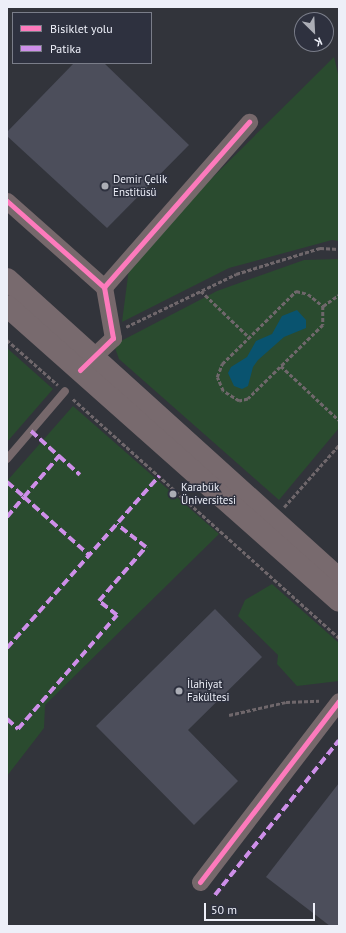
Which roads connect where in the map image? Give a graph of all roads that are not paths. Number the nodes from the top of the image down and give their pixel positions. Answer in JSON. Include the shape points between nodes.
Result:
{"nodes":[{"id":1,"x":250,"y":122,"type":"dead end"},
{"id":2,"x":7,"y":201,"type":"edge"},
{"id":3,"x":7,"y":280,"type":"edge"},
{"id":4,"x":104,"y":287,"type":"junction"},
{"id":5,"x":7,"y":306,"type":"edge"},
{"id":6,"x":86,"y":363,"type":"junction"},
{"id":7,"x":65,"y":391,"type":"road end"},
{"id":8,"x":7,"y":459,"type":"edge"},
{"id":9,"x":339,"y":579,"type":"edge"},
{"id":10,"x":339,"y":601,"type":"edge"},
{"id":11,"x":331,"y":701,"type":"edge"},
{"id":12,"x":200,"y":882,"type":"dead end"}],
"edges":[{"from":1,"to":4,"type":"street"},
{"from":2,"to":4,"type":"street"},
{"from":3,"to":6,"type":"main road"},
{"from":4,"to":6,"type":"street","via":[[114,332],[113,338]]},
{"from":5,"to":6,"type":"main road"},
{"from":6,"to":9,"type":"main road"},
{"from":6,"to":10,"type":"main road"},
{"from":7,"to":8,"type":"lane"},
{"from":11,"to":12,"type":"street"}]}
